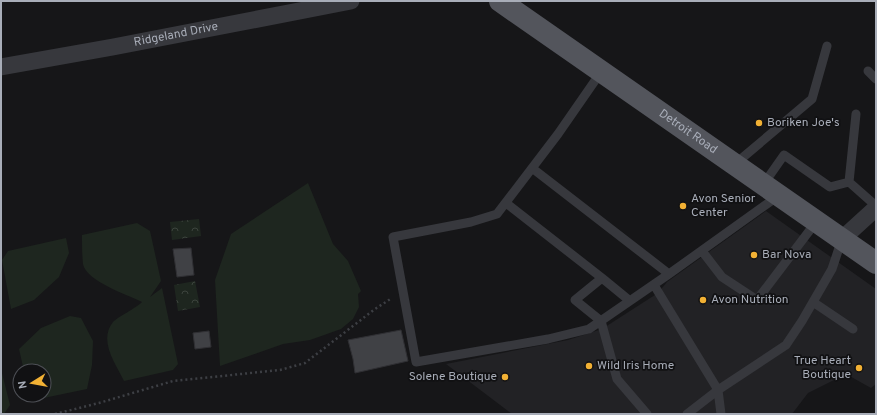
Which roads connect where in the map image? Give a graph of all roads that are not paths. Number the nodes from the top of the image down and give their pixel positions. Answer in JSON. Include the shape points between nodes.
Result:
{"nodes":[{"id":1,"x":351,"y":1,"type":"edge"},
{"id":2,"x":500,"y":1,"type":"edge"},
{"id":3,"x":827,"y":46,"type":"dead end"},
{"id":4,"x":1,"y":67,"type":"edge"},
{"id":5,"x":868,"y":71,"type":"dead end"},
{"id":6,"x":601,"y":72,"type":"junction"},
{"id":7,"x":876,"y":79,"type":"edge"},
{"id":8,"x":856,"y":114,"type":"dead end"},
{"id":9,"x":734,"y":165,"type":"junction"},
{"id":10,"x":532,"y":168,"type":"junction"},
{"id":11,"x":849,"y":182,"type":"junction"},
{"id":12,"x":771,"y":190,"type":"junction"},
{"id":13,"x":506,"y":203,"type":"junction"},
{"id":14,"x":876,"y":207,"type":"edge"},
{"id":15,"x":816,"y":222,"type":"junction"},
{"id":16,"x":842,"y":239,"type":"junction"},
{"id":17,"x":702,"y":251,"type":"junction"},
{"id":18,"x":876,"y":263,"type":"edge"},
{"id":19,"x":669,"y":274,"type":"junction"},
{"id":20,"x":602,"y":278,"type":"junction"},
{"id":21,"x":654,"y":285,"type":"junction"},
{"id":22,"x":630,"y":301,"type":"junction"},
{"id":23,"x":813,"y":302,"type":"junction"},
{"id":24,"x":601,"y":321,"type":"junction"},
{"id":25,"x":853,"y":329,"type":"dead end"},
{"id":26,"x":718,"y":390,"type":"junction"},
{"id":27,"x":647,"y":414,"type":"edge"},
{"id":28,"x":687,"y":414,"type":"edge"},
{"id":29,"x":721,"y":414,"type":"edge"}],
"edges":[{"from":1,"to":4,"type":"street","name":"Ridgeland Drive"},
{"from":2,"to":6,"type":"main road","name":"Detroit Road"},
{"from":3,"to":9,"type":"lane","via":[[812,99]]},
{"from":5,"to":7,"type":"lane"},
{"from":6,"to":9,"type":"main road","name":"Detroit Road"},
{"from":6,"to":10,"type":"lane"},
{"from":8,"to":11,"type":"lane"},
{"from":9,"to":12,"type":"main road","name":"Detroit Road"},
{"from":10,"to":13,"type":"lane"},
{"from":10,"to":19,"type":"lane"},
{"from":11,"to":12,"type":"lane","via":[[830,187],[784,155]]},
{"from":11,"to":14,"type":"lane"},
{"from":12,"to":15,"type":"main road","name":"Detroit Road"},
{"from":12,"to":17,"type":"lane"},
{"from":13,"to":20,"type":"lane"},
{"from":13,"to":24,"type":"lane","via":[[497,214],[471,222],[393,237],[416,362],[589,329]]},
{"from":14,"to":16,"type":"street"},
{"from":15,"to":16,"type":"main road","name":"Detroit Road"},
{"from":15,"to":17,"type":"lane","via":[[757,300],[722,277]]},
{"from":16,"to":18,"type":"main road","name":"Detroit Road"},
{"from":16,"to":23,"type":"lane","via":[[832,269]]},
{"from":17,"to":19,"type":"lane"},
{"from":19,"to":21,"type":"lane"},
{"from":20,"to":22,"type":"lane"},
{"from":20,"to":24,"type":"lane","via":[[575,300]]},
{"from":21,"to":22,"type":"lane"},
{"from":21,"to":26,"type":"lane"},
{"from":22,"to":24,"type":"lane"},
{"from":23,"to":25,"type":"lane"},
{"from":23,"to":26,"type":"lane","via":[[786,345]]},
{"from":24,"to":27,"type":"lane","via":[[617,379]]},
{"from":26,"to":28,"type":"lane"},
{"from":26,"to":29,"type":"lane"}]}
